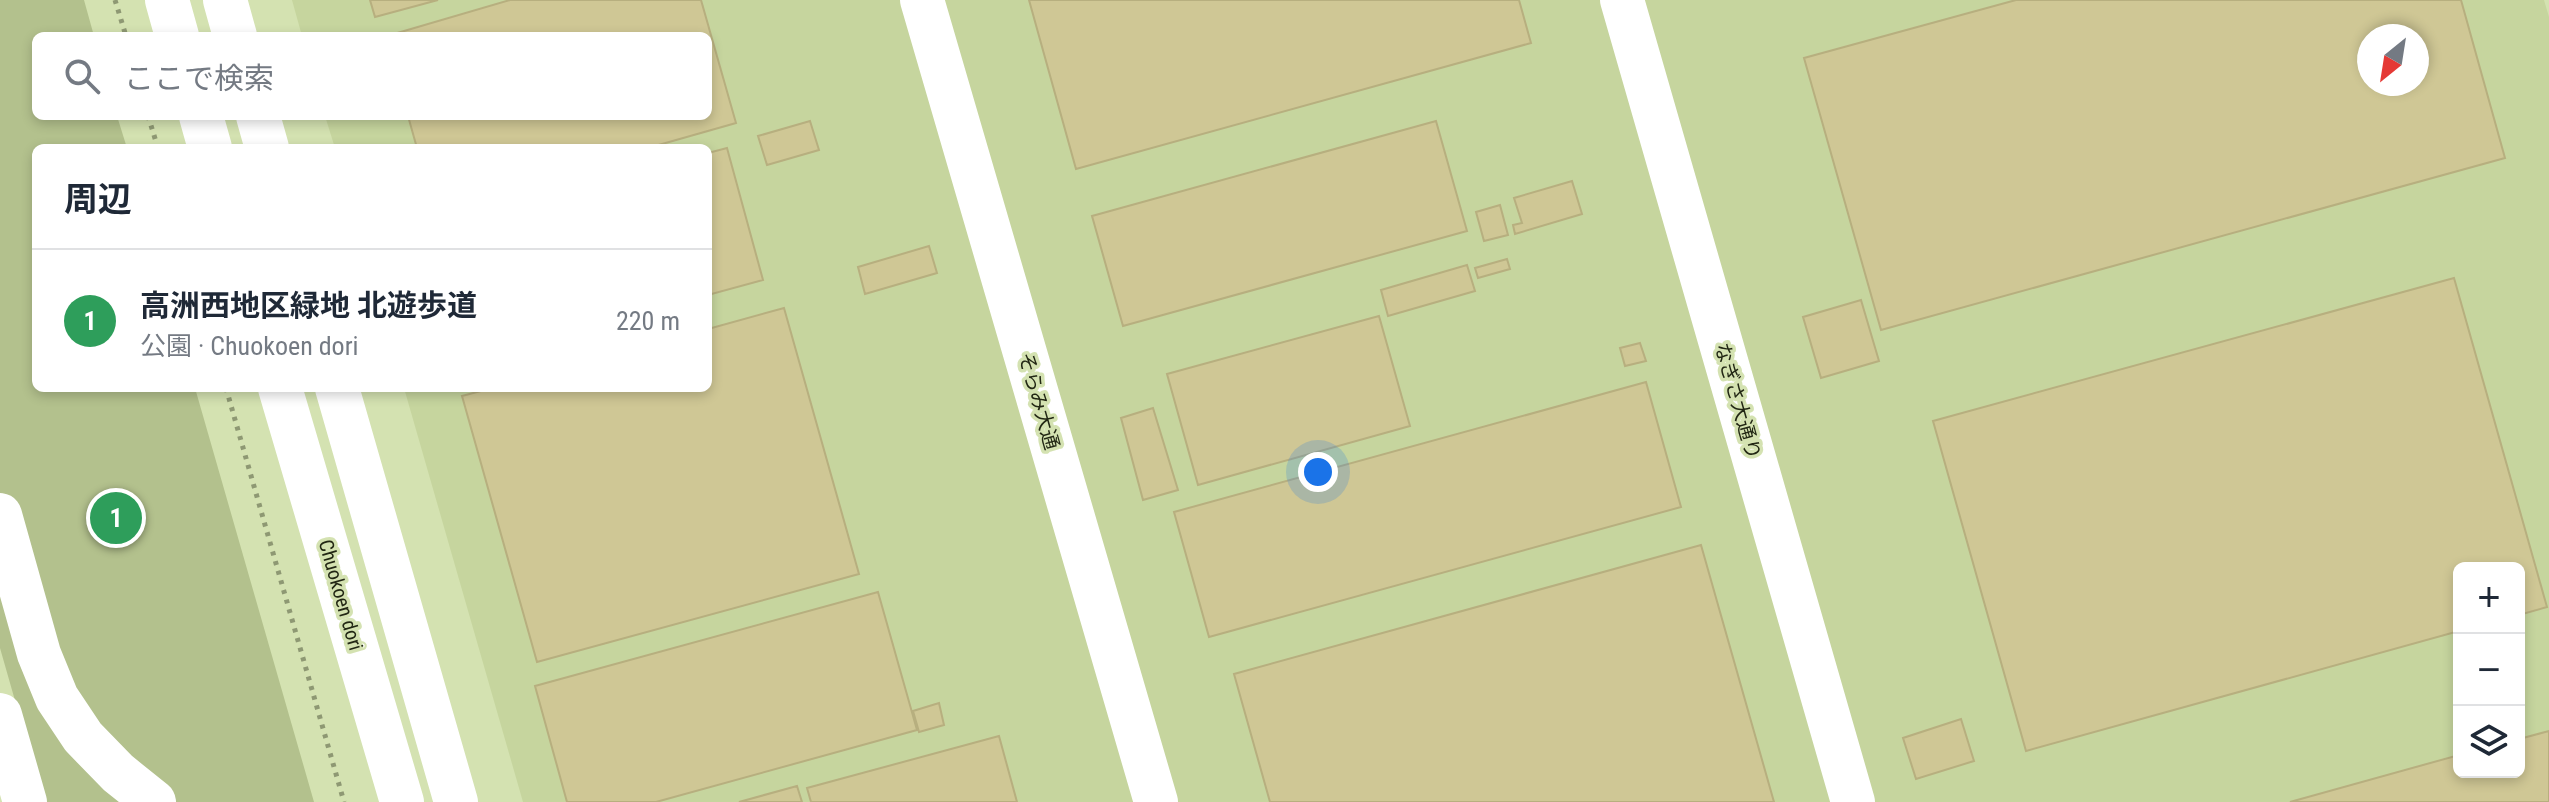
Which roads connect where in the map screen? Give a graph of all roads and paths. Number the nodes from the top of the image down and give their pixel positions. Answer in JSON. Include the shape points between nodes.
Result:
{"nodes":[{"id":1,"x":115,"y":0,"type":"edge"},
{"id":2,"x":167,"y":0,"type":"edge"},
{"id":3,"x":225,"y":0,"type":"edge"},
{"id":4,"x":922,"y":0,"type":"edge"},
{"id":5,"x":1622,"y":0,"type":"edge"},
{"id":6,"x":125,"y":32,"type":"edge"},
{"id":7,"x":176,"y":32,"type":"edge"},
{"id":8,"x":234,"y":32,"type":"edge"},
{"id":9,"x":149,"y":120,"type":"edge"},
{"id":10,"x":202,"y":120,"type":"edge"},
{"id":11,"x":259,"y":120,"type":"edge"},
{"id":12,"x":157,"y":144,"type":"edge"},
{"id":13,"x":209,"y":144,"type":"edge"},
{"id":14,"x":266,"y":144,"type":"edge"},
{"id":15,"x":227,"y":392,"type":"edge"},
{"id":16,"x":281,"y":392,"type":"edge"},
{"id":17,"x":338,"y":392,"type":"edge"},
{"id":18,"x":0,"y":515,"type":"edge"},
{"id":19,"x":0,"y":715,"type":"edge"},
{"id":20,"x":25,"y":802,"type":"edge"},
{"id":21,"x":154,"y":802,"type":"edge"},
{"id":22,"x":344,"y":802,"type":"edge"},
{"id":23,"x":402,"y":802,"type":"edge"},
{"id":24,"x":456,"y":802,"type":"edge"},
{"id":25,"x":1156,"y":802,"type":"edge"},
{"id":26,"x":1853,"y":802,"type":"edge"}],
"edges":[{"from":1,"to":6,"type":"path"},
{"from":2,"to":7,"type":"street"},
{"from":3,"to":8,"type":"street"},
{"from":4,"to":25,"type":"street","name":"そらみ大通"},
{"from":5,"to":26,"type":"street","name":"なぎさ大通り"},
{"from":9,"to":12,"type":"path"},
{"from":10,"to":13,"type":"street"},
{"from":11,"to":14,"type":"street"},
{"from":15,"to":22,"type":"path"},
{"from":16,"to":23,"type":"street","name":"Chuokoen dori"},
{"from":17,"to":24,"type":"street"},
{"from":18,"to":21,"type":"street","via":[[39,654],[57,698],[83,737]]},
{"from":19,"to":20,"type":"street"}]}
